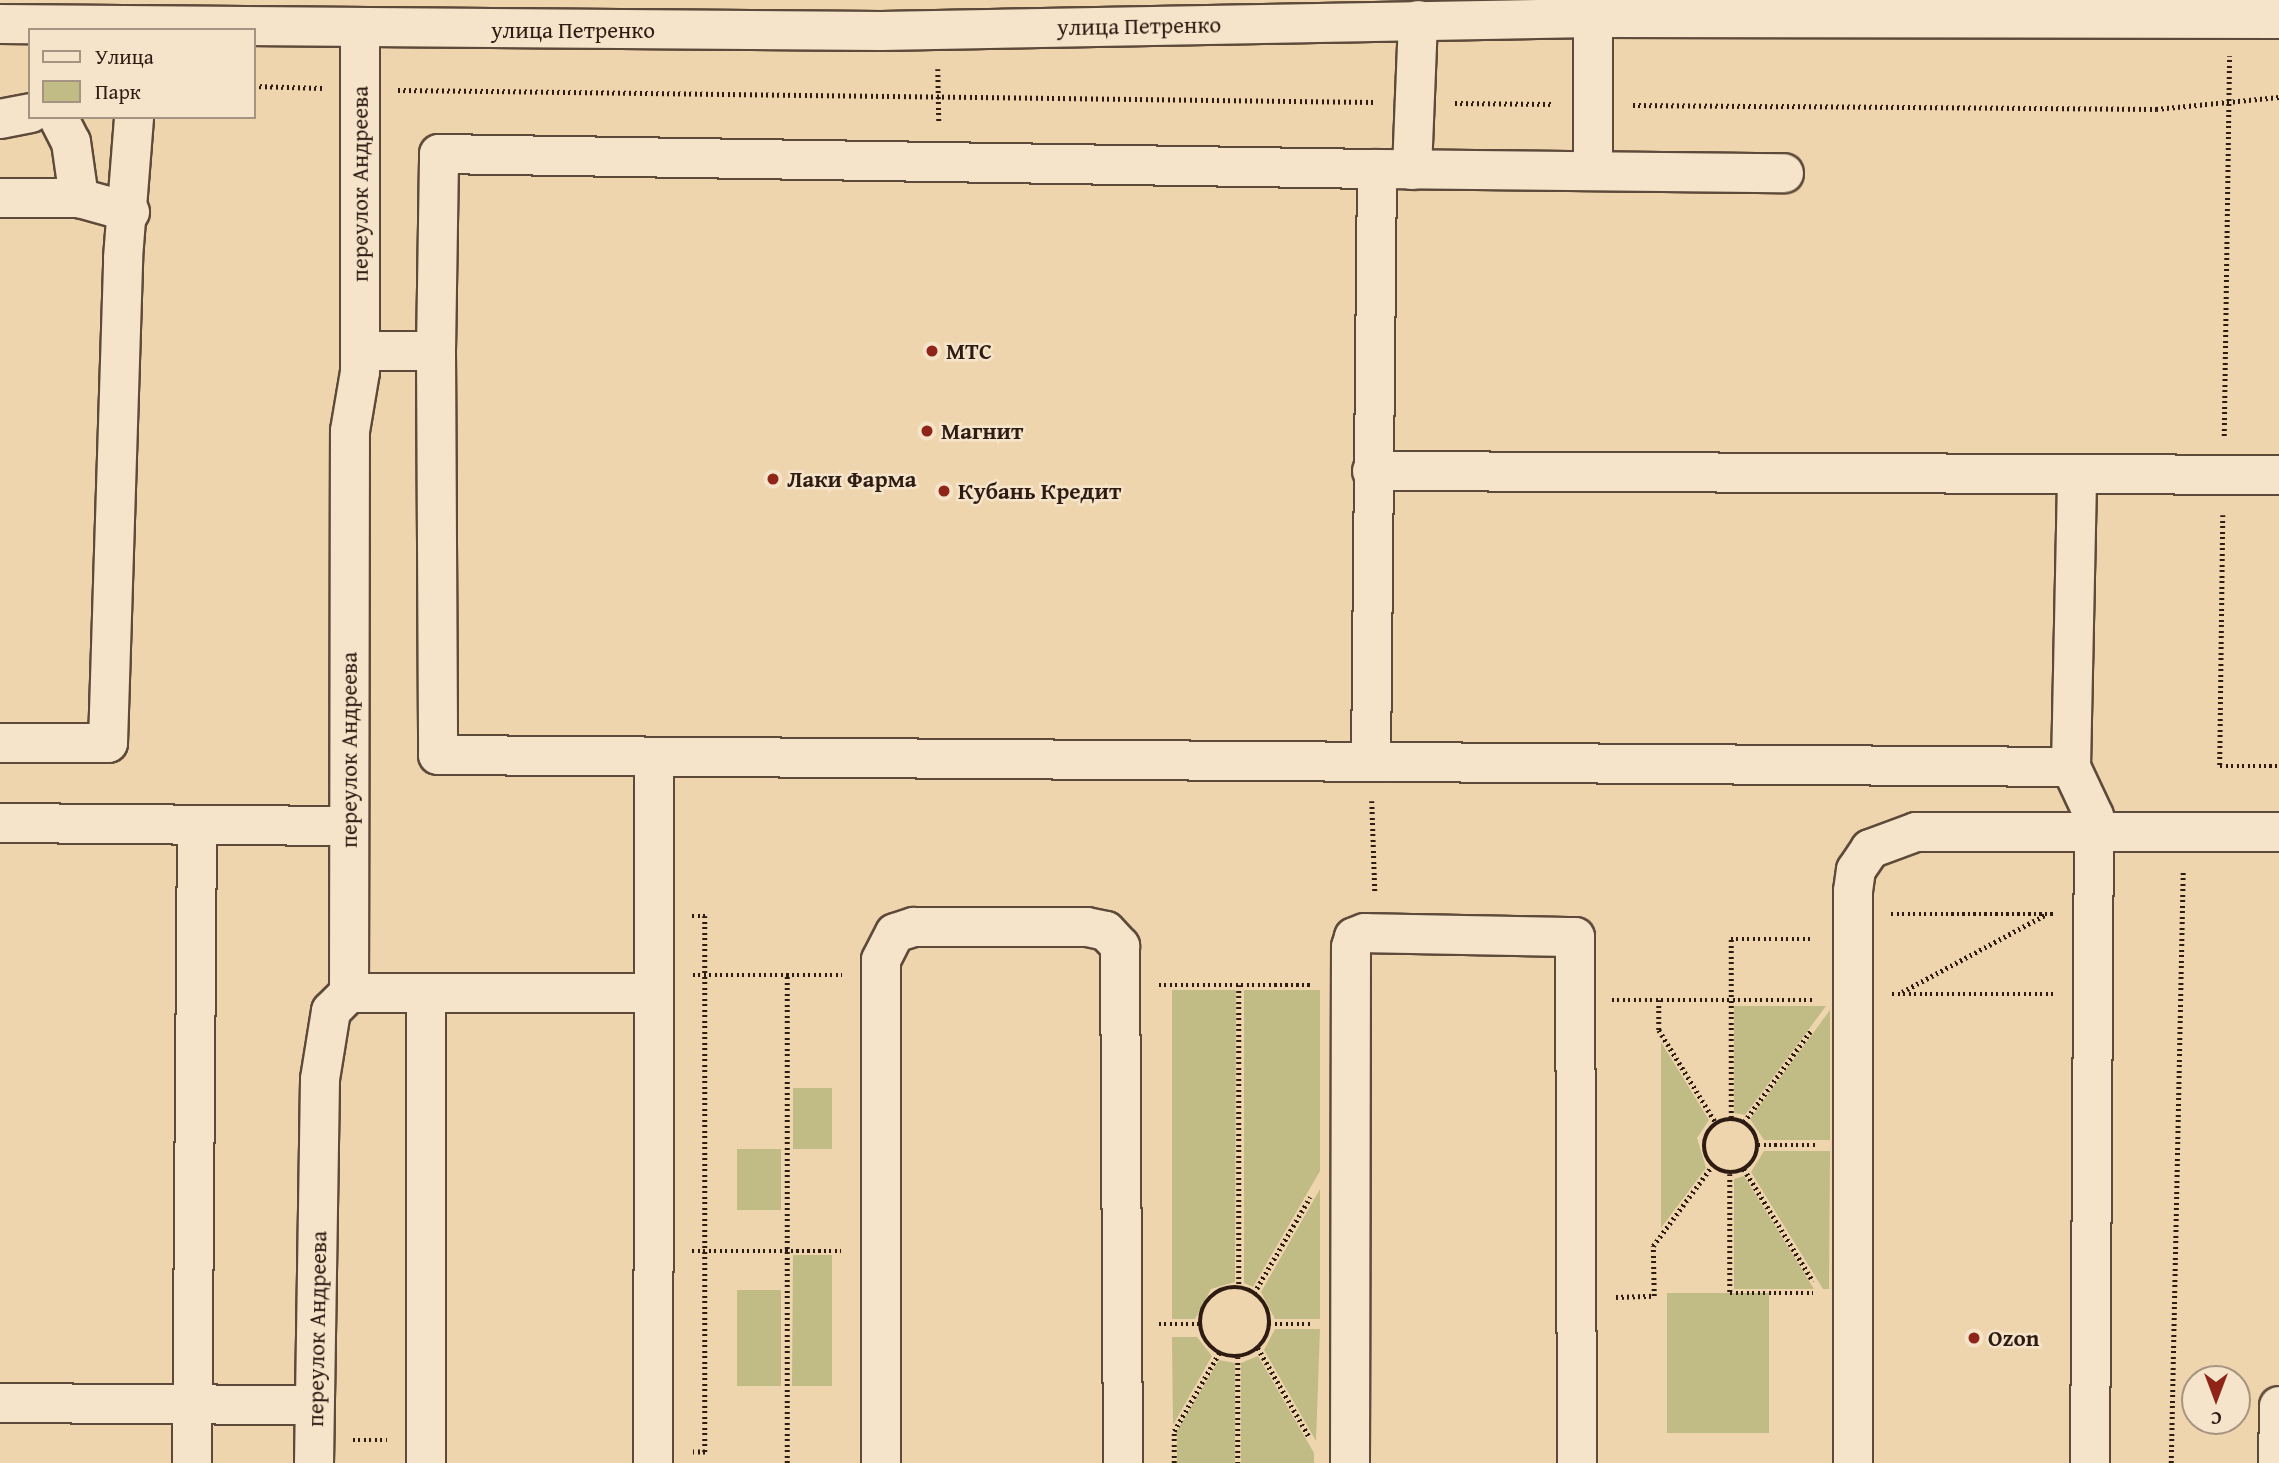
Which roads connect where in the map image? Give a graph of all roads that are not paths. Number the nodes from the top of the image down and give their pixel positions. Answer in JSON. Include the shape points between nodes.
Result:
{"nodes":[{"id":1,"x":881,"y":15,"type":"edge"},
{"id":2,"x":1593,"y":18,"type":"junction"},
{"id":3,"x":2279,"y":19,"type":"edge"},
{"id":4,"x":1418,"y":20,"type":"junction"},
{"id":5,"x":0,"y":24,"type":"edge"},
{"id":6,"x":136,"y":28,"type":"edge"},
{"id":7,"x":256,"y":29,"type":"edge"},
{"id":8,"x":360,"y":29,"type":"junction"},
{"id":9,"x":28,"y":113,"type":"edge"},
{"id":10,"x":0,"y":119,"type":"edge"},
{"id":11,"x":59,"y":119,"type":"edge"},
{"id":12,"x":134,"y":119,"type":"edge"},
{"id":13,"x":1395,"y":169,"type":"junction"},
{"id":14,"x":1593,"y":171,"type":"junction"},
{"id":15,"x":1784,"y":173,"type":"dead end"},
{"id":16,"x":0,"y":198,"type":"edge"},
{"id":17,"x":79,"y":198,"type":"junction"},
{"id":18,"x":130,"y":212,"type":"junction"},
{"id":19,"x":360,"y":351,"type":"junction"},
{"id":20,"x":436,"y":351,"type":"junction"},
{"id":21,"x":1372,"y":471,"type":"junction"},
{"id":22,"x":2279,"y":475,"type":"edge"},
{"id":23,"x":2077,"y":476,"type":"junction"},
{"id":24,"x":0,"y":743,"type":"edge"},
{"id":25,"x":654,"y":757,"type":"junction"},
{"id":26,"x":1371,"y":762,"type":"junction"},
{"id":27,"x":2071,"y":767,"type":"junction"},
{"id":28,"x":0,"y":823,"type":"edge"},
{"id":29,"x":197,"y":825,"type":"junction"},
{"id":30,"x":349,"y":826,"type":"junction"},
{"id":31,"x":2094,"y":832,"type":"junction"},
{"id":32,"x":2279,"y":832,"type":"edge"},
{"id":33,"x":349,"y":993,"type":"junction"},
{"id":34,"x":426,"y":993,"type":"junction"},
{"id":35,"x":654,"y":993,"type":"junction"},
{"id":36,"x":0,"y":1403,"type":"edge"},
{"id":37,"x":193,"y":1404,"type":"junction"},
{"id":38,"x":314,"y":1405,"type":"junction"},
{"id":39,"x":2279,"y":1406,"type":"edge"},
{"id":40,"x":412,"y":1451,"type":"edge"},
{"id":41,"x":1350,"y":1457,"type":"edge"},
{"id":42,"x":653,"y":1458,"type":"edge"},
{"id":43,"x":192,"y":1463,"type":"edge"},
{"id":44,"x":314,"y":1463,"type":"edge"},
{"id":45,"x":881,"y":1463,"type":"edge"},
{"id":46,"x":1123,"y":1463,"type":"edge"},
{"id":47,"x":1577,"y":1463,"type":"edge"},
{"id":48,"x":1853,"y":1463,"type":"edge"},
{"id":49,"x":2090,"y":1463,"type":"edge"},
{"id":50,"x":2278,"y":1463,"type":"edge"}],
"edges":[{"from":1,"to":4,"type":"street","name":"улица Петренко","via":[[938,30]]},
{"from":1,"to":8,"type":"street","name":"улица Петренко"},
{"from":2,"to":3,"type":"street","name":"улица Петренко"},
{"from":2,"to":4,"type":"street","name":"улица Петренко"},
{"from":2,"to":14,"type":"street"},
{"from":4,"to":13,"type":"street","via":[[1415,103]]},
{"from":5,"to":6,"type":"street","name":"улица Петренко"},
{"from":7,"to":8,"type":"street","name":"улица Петренко"},
{"from":8,"to":19,"type":"street","name":"переулок Андреева"},
{"from":9,"to":10,"type":"street"},
{"from":11,"to":17,"type":"street","via":[[71,142]]},
{"from":12,"to":18,"type":"street"},
{"from":13,"to":14,"type":"street"},
{"from":13,"to":20,"type":"street","via":[[439,154]]},
{"from":13,"to":21,"type":"street"},
{"from":14,"to":15,"type":"street"},
{"from":16,"to":17,"type":"street"},
{"from":17,"to":18,"type":"street"},
{"from":18,"to":24,"type":"street","via":[[108,744]]},
{"from":19,"to":20,"type":"street"},
{"from":19,"to":30,"type":"street","name":"переулок Андреева","via":[[350,431]]},
{"from":20,"to":25,"type":"street","via":[[438,755]]},
{"from":21,"to":23,"type":"street"},
{"from":21,"to":26,"type":"street"},
{"from":22,"to":23,"type":"street"},
{"from":23,"to":27,"type":"street"},
{"from":25,"to":26,"type":"street"},
{"from":25,"to":35,"type":"street"},
{"from":26,"to":27,"type":"street"},
{"from":27,"to":31,"type":"street","via":[[2094,816]]},
{"from":28,"to":29,"type":"street"},
{"from":29,"to":30,"type":"street"},
{"from":29,"to":37,"type":"street"},
{"from":30,"to":33,"type":"street","name":"переулок Андреева"},
{"from":31,"to":32,"type":"street"},
{"from":31,"to":48,"type":"street","via":[[1892,837],[1870,849],[1856,870],[1846,998]]},
{"from":31,"to":49,"type":"street"},
{"from":33,"to":34,"type":"street"},
{"from":33,"to":38,"type":"street","name":"переулок Андреева","via":[[331,1012],[320,1079]]},
{"from":34,"to":35,"type":"street"},
{"from":34,"to":40,"type":"street"},
{"from":35,"to":42,"type":"street"},
{"from":36,"to":37,"type":"street"},
{"from":37,"to":38,"type":"street"},
{"from":37,"to":43,"type":"street"},
{"from":38,"to":44,"type":"street","name":"переулок Андреева"},
{"from":39,"to":50,"type":"street"},
{"from":41,"to":47,"type":"street","via":[[1353,937],[1376,933],[1565,933],[1578,946]]},
{"from":45,"to":46,"type":"street","via":[[881,975],[885,944],[895,933],[914,927],[1087,927],[1106,931],[1120,946]]}]}
